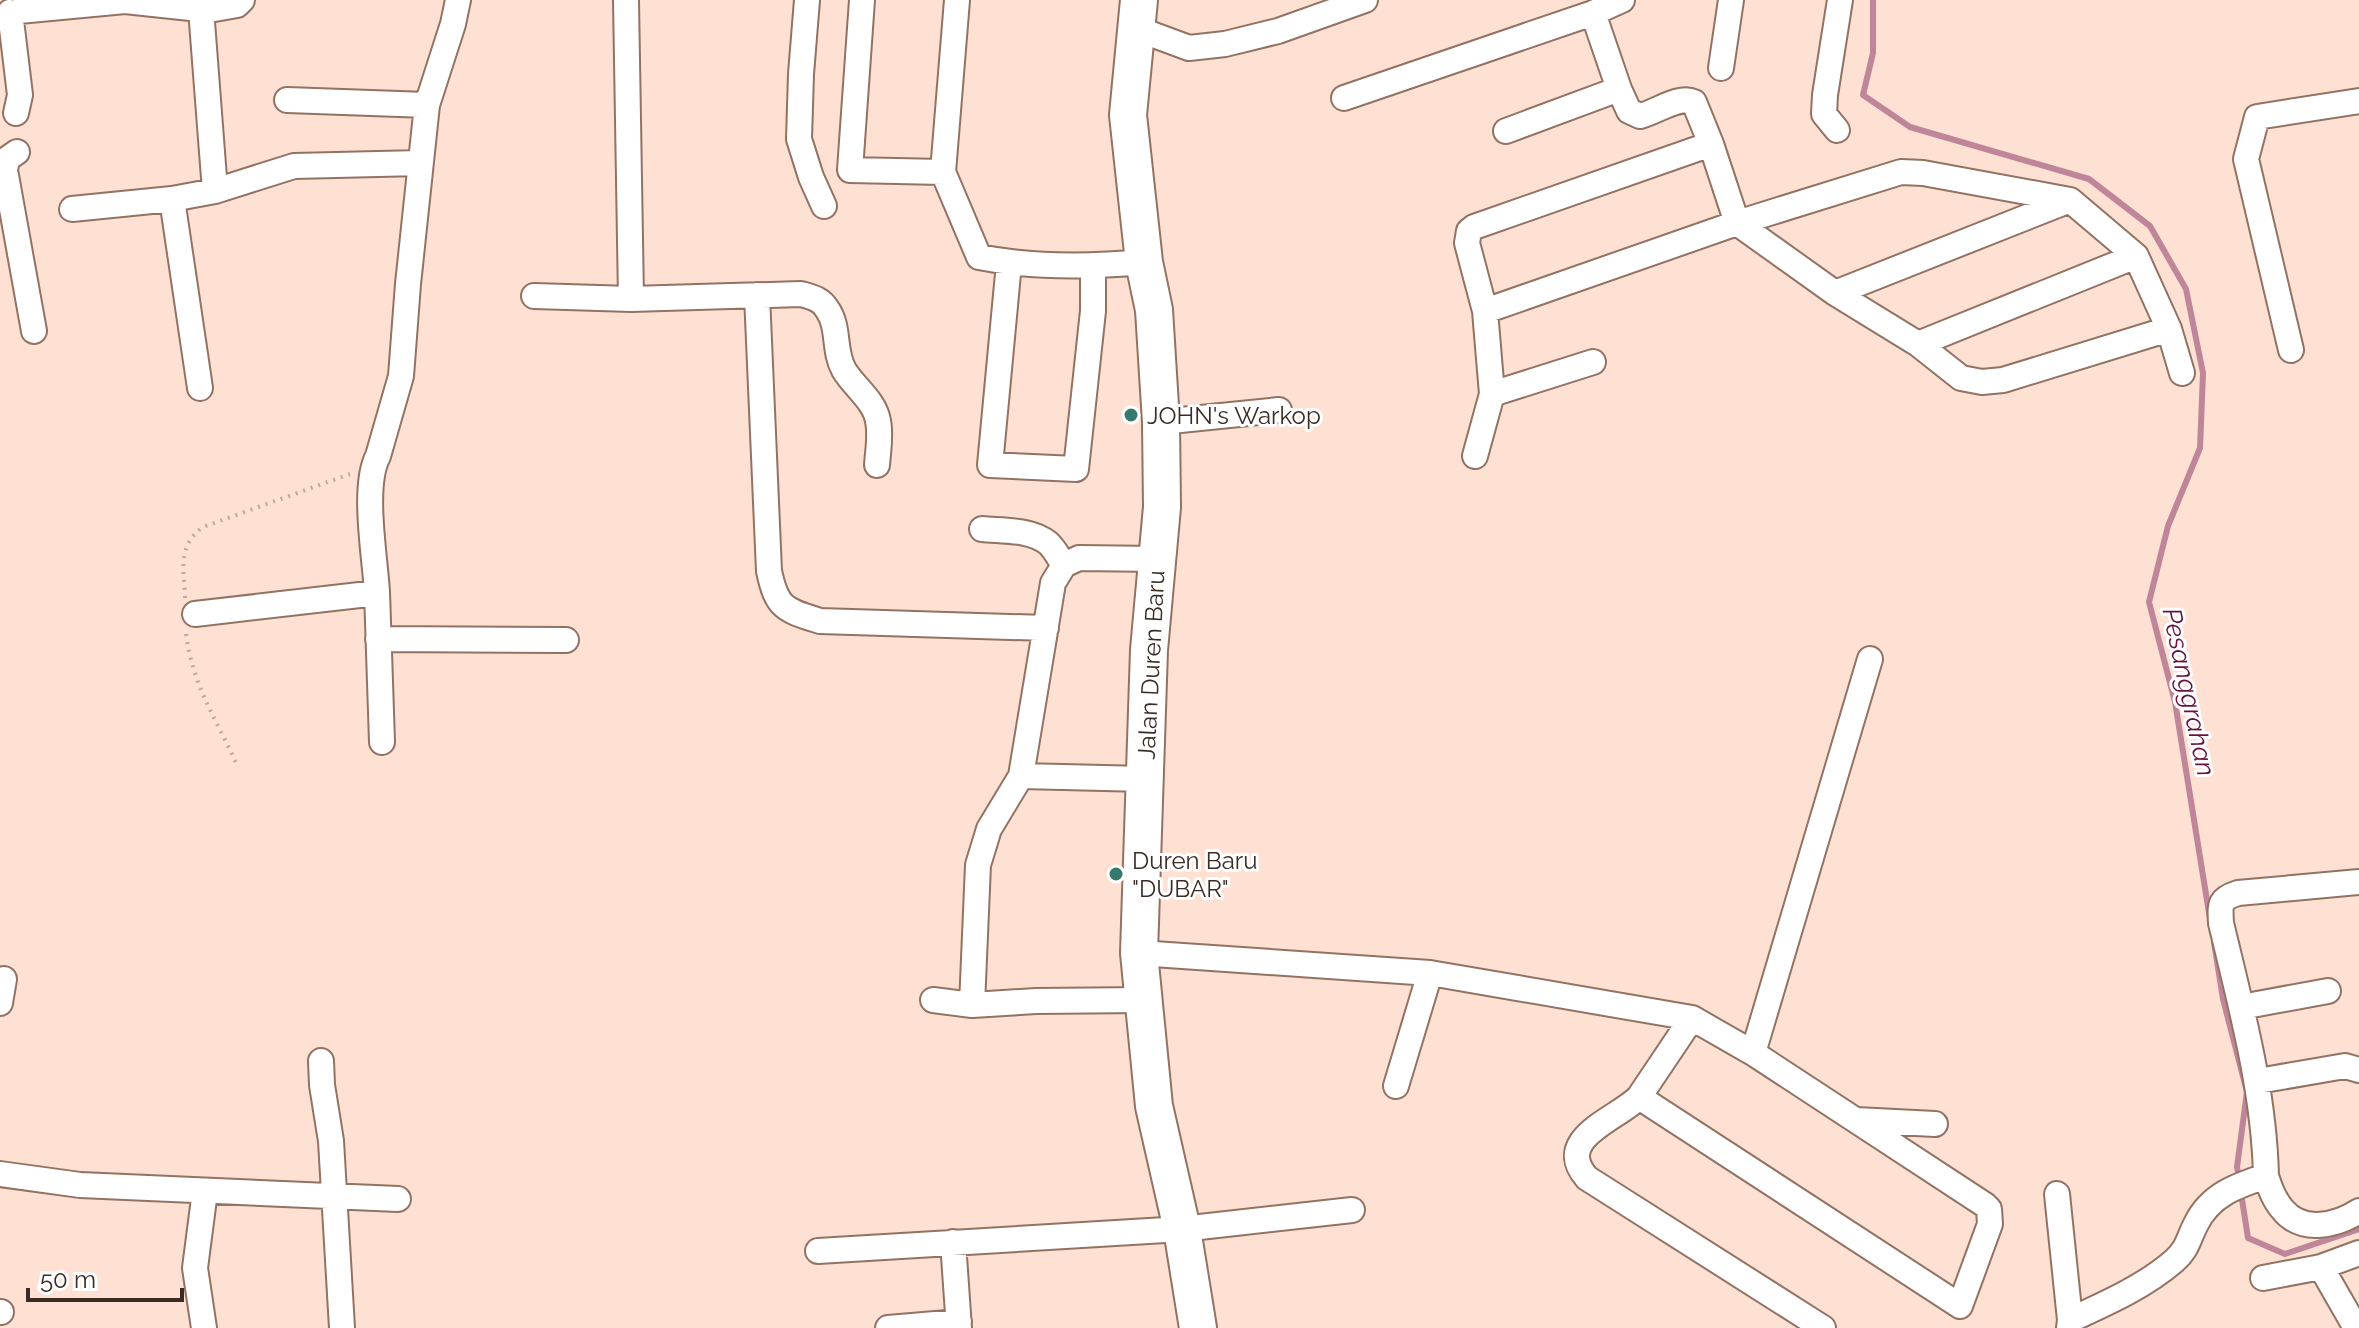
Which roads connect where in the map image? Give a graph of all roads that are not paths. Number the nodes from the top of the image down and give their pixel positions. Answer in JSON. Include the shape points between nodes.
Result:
{"nodes":[{"id":1,"x":242,"y":0,"type":"edge"},
{"id":2,"x":458,"y":0,"type":"edge"},
{"id":3,"x":626,"y":0,"type":"edge"},
{"id":4,"x":807,"y":0,"type":"edge"},
{"id":5,"x":862,"y":0,"type":"edge"},
{"id":6,"x":957,"y":0,"type":"edge"},
{"id":7,"x":1365,"y":0,"type":"edge"},
{"id":8,"x":1622,"y":0,"type":"edge"},
{"id":9,"x":1731,"y":0,"type":"edge"},
{"id":10,"x":1840,"y":0,"type":"edge"},
{"id":11,"x":125,"y":1,"type":"edge"},
{"id":12,"x":12,"y":9,"type":"edge"},
{"id":13,"x":201,"y":9,"type":"junction"},
{"id":14,"x":1593,"y":13,"type":"junction"},
{"id":15,"x":1137,"y":14,"type":"edge"},
{"id":16,"x":1721,"y":68,"type":"dead end"},
{"id":17,"x":1619,"y":89,"type":"junction"},
{"id":18,"x":1344,"y":98,"type":"dead end"},
{"id":19,"x":287,"y":100,"type":"dead end"},
{"id":20,"x":2359,"y":101,"type":"edge"},
{"id":21,"x":427,"y":105,"type":"junction"},
{"id":22,"x":16,"y":113,"type":"dead end"},
{"id":23,"x":1837,"y":130,"type":"dead end"},
{"id":24,"x":1506,"y":131,"type":"dead end"},
{"id":25,"x":1711,"y":144,"type":"junction"},
{"id":26,"x":17,"y":152,"type":"dead end"},
{"id":27,"x":420,"y":163,"type":"junction"},
{"id":28,"x":943,"y":172,"type":"junction"},
{"id":29,"x":215,"y":191,"type":"junction"},
{"id":30,"x":172,"y":199,"type":"junction"},
{"id":31,"x":2070,"y":200,"type":"junction"},
{"id":32,"x":824,"y":206,"type":"dead end"},
{"id":33,"x":72,"y":209,"type":"dead end"},
{"id":34,"x":1737,"y":223,"type":"junction"},
{"id":35,"x":7,"y":234,"type":"edge"},
{"id":36,"x":2136,"y":256,"type":"junction"},
{"id":37,"x":1144,"y":262,"type":"junction"},
{"id":38,"x":1009,"y":263,"type":"junction"},
{"id":39,"x":1093,"y":266,"type":"junction"},
{"id":40,"x":1835,"y":293,"type":"junction"},
{"id":41,"x":757,"y":295,"type":"junction"},
{"id":42,"x":534,"y":296,"type":"dead end"},
{"id":43,"x":631,"y":299,"type":"junction"},
{"id":44,"x":1485,"y":311,"type":"junction"},
{"id":45,"x":2169,"y":329,"type":"junction"},
{"id":46,"x":34,"y":331,"type":"dead end"},
{"id":47,"x":1918,"y":344,"type":"junction"},
{"id":48,"x":2291,"y":350,"type":"dead end"},
{"id":49,"x":1593,"y":362,"type":"dead end"},
{"id":50,"x":2182,"y":373,"type":"dead end"},
{"id":51,"x":200,"y":388,"type":"dead end"},
{"id":52,"x":1492,"y":394,"type":"junction"},
{"id":53,"x":1279,"y":410,"type":"dead end"},
{"id":54,"x":1161,"y":422,"type":"junction"},
{"id":55,"x":1475,"y":456,"type":"dead end"},
{"id":56,"x":877,"y":465,"type":"dead end"},
{"id":57,"x":982,"y":529,"type":"dead end"},
{"id":58,"x":1158,"y":559,"type":"junction"},
{"id":59,"x":1064,"y":565,"type":"junction"},
{"id":60,"x":377,"y":593,"type":"junction"},
{"id":61,"x":189,"y":617,"type":"road end"},
{"id":62,"x":1046,"y":628,"type":"junction"},
{"id":63,"x":378,"y":639,"type":"junction"},
{"id":64,"x":566,"y":640,"type":"dead end"},
{"id":65,"x":1870,"y":659,"type":"dead end"},
{"id":66,"x":382,"y":742,"type":"dead end"},
{"id":67,"x":1021,"y":776,"type":"junction"},
{"id":68,"x":1145,"y":779,"type":"junction"},
{"id":69,"x":2359,"y":882,"type":"edge"},
{"id":70,"x":1139,"y":953,"type":"junction"},
{"id":71,"x":1430,"y":973,"type":"junction"},
{"id":72,"x":2328,"y":991,"type":"dead end"},
{"id":73,"x":933,"y":1000,"type":"dead end"},
{"id":74,"x":1143,"y":1000,"type":"junction"},
{"id":75,"x":972,"y":1005,"type":"junction"},
{"id":76,"x":2241,"y":1007,"type":"junction"},
{"id":77,"x":1692,"y":1018,"type":"junction"},
{"id":78,"x":1753,"y":1053,"type":"junction"},
{"id":79,"x":321,"y":1061,"type":"dead end"},
{"id":80,"x":2359,"y":1070,"type":"edge"},
{"id":81,"x":2258,"y":1081,"type":"junction"},
{"id":82,"x":1396,"y":1086,"type":"dead end"},
{"id":83,"x":1639,"y":1097,"type":"junction"},
{"id":84,"x":1853,"y":1120,"type":"junction"},
{"id":85,"x":1935,"y":1124,"type":"dead end"},
{"id":86,"x":0,"y":1174,"type":"edge"},
{"id":87,"x":2257,"y":1179,"type":"junction"},
{"id":88,"x":205,"y":1191,"type":"junction"},
{"id":89,"x":2057,"y":1194,"type":"dead end"},
{"id":90,"x":335,"y":1196,"type":"junction"},
{"id":91,"x":398,"y":1199,"type":"dead end"},
{"id":92,"x":1352,"y":1210,"type":"dead end"},
{"id":93,"x":2359,"y":1211,"type":"edge"},
{"id":94,"x":1182,"y":1229,"type":"junction"},
{"id":95,"x":953,"y":1242,"type":"junction"},
{"id":96,"x":818,"y":1251,"type":"dead end"},
{"id":97,"x":2359,"y":1253,"type":"edge"},
{"id":98,"x":2321,"y":1267,"type":"junction"},
{"id":99,"x":2263,"y":1278,"type":"dead end"},
{"id":100,"x":2069,"y":1324,"type":"edge"},
{"id":101,"x":959,"y":1325,"type":"edge"},
{"id":102,"x":204,"y":1328,"type":"edge"},
{"id":103,"x":342,"y":1328,"type":"edge"},
{"id":104,"x":888,"y":1328,"type":"edge"},
{"id":105,"x":1198,"y":1328,"type":"edge"},
{"id":106,"x":1823,"y":1328,"type":"edge"},
{"id":107,"x":2356,"y":1328,"type":"edge"}],
"edges":[{"from":1,"to":13,"type":"street","via":[[222,9]]},
{"from":2,"to":21,"type":"street"},
{"from":3,"to":43,"type":"street"},
{"from":4,"to":32,"type":"street","via":[[799,139]]},
{"from":5,"to":28,"type":"street","via":[[850,170]]},
{"from":6,"to":28,"type":"street"},
{"from":7,"to":15,"type":"street","via":[[1278,31],[1189,48]]},
{"from":8,"to":14,"type":"street"},
{"from":9,"to":16,"type":"street"},
{"from":10,"to":23,"type":"street","via":[[1824,114]]},
{"from":11,"to":12,"type":"street"},
{"from":11,"to":13,"type":"street"},
{"from":12,"to":22,"type":"street","via":[[20,95]]},
{"from":13,"to":29,"type":"street"},
{"from":14,"to":17,"type":"street"},
{"from":14,"to":18,"type":"street"},
{"from":15,"to":37,"type":"street","name":"Jalan Duren Baru","via":[[1128,115]]},
{"from":17,"to":24,"type":"street"},
{"from":17,"to":25,"type":"street","via":[[1636,116],[1690,100]]},
{"from":19,"to":21,"type":"street"},
{"from":20,"to":48,"type":"street","via":[[2257,117],[2246,159]]},
{"from":21,"to":27,"type":"street"},
{"from":25,"to":34,"type":"street"},
{"from":25,"to":44,"type":"street","via":[[1474,227],[1466,237]]},
{"from":26,"to":35,"type":"street","via":[[5,164]]},
{"from":27,"to":29,"type":"street","via":[[294,166]]},
{"from":27,"to":60,"type":"street","via":[[401,376],[372,467]]},
{"from":28,"to":38,"type":"street","via":[[979,257]]},
{"from":29,"to":30,"type":"street"},
{"from":30,"to":33,"type":"street"},
{"from":30,"to":51,"type":"street"},
{"from":31,"to":34,"type":"street","via":[[1901,172]]},
{"from":31,"to":36,"type":"street"},
{"from":31,"to":40,"type":"street"},
{"from":34,"to":40,"type":"street"},
{"from":34,"to":44,"type":"street"},
{"from":35,"to":46,"type":"street"},
{"from":36,"to":45,"type":"street"},
{"from":36,"to":47,"type":"street"},
{"from":37,"to":39,"type":"street"},
{"from":37,"to":54,"type":"street","name":"Jalan Duren Baru","via":[[1154,310]]},
{"from":38,"to":39,"type":"street"},
{"from":38,"to":39,"type":"street","via":[[990,465],[1076,469]]},
{"from":40,"to":47,"type":"street"},
{"from":41,"to":43,"type":"street"},
{"from":41,"to":56,"type":"street","via":[[801,294],[818,299],[828,310],[843,369],[878,419]]},
{"from":41,"to":62,"type":"street","via":[[769,571],[775,596],[790,611],[820,621]]},
{"from":42,"to":43,"type":"street"},
{"from":44,"to":52,"type":"street"},
{"from":45,"to":47,"type":"street","via":[[1982,382],[1961,378]]},
{"from":45,"to":50,"type":"street"},
{"from":49,"to":52,"type":"street"},
{"from":52,"to":55,"type":"street"},
{"from":53,"to":54,"type":"street"},
{"from":54,"to":58,"type":"street","name":"Jalan Duren Baru"},
{"from":57,"to":59,"type":"street","via":[[1035,537],[1048,543]]},
{"from":58,"to":59,"type":"street","via":[[1091,557]]},
{"from":58,"to":68,"type":"street","name":"Jalan Duren Baru"},
{"from":59,"to":62,"type":"street","via":[[1053,583]]},
{"from":60,"to":61,"type":"street"},
{"from":60,"to":63,"type":"street"},
{"from":62,"to":67,"type":"street"},
{"from":63,"to":64,"type":"street"},
{"from":63,"to":66,"type":"street"},
{"from":65,"to":78,"type":"street"},
{"from":67,"to":68,"type":"street"},
{"from":67,"to":75,"type":"street","via":[[989,829],[978,865]]},
{"from":68,"to":70,"type":"street","name":"Jalan Duren Baru"},
{"from":69,"to":76,"type":"street","via":[[2227,897],[2220,909],[2221,923]]},
{"from":70,"to":71,"type":"street"},
{"from":70,"to":74,"type":"street","name":"Jalan Duren Baru"},
{"from":71,"to":77,"type":"street"},
{"from":71,"to":82,"type":"street"},
{"from":72,"to":76,"type":"street"},
{"from":73,"to":75,"type":"street"},
{"from":74,"to":75,"type":"street"},
{"from":74,"to":94,"type":"street","name":"Jalan Duren Baru","via":[[1154,1106]]},
{"from":76,"to":81,"type":"street"},
{"from":77,"to":78,"type":"street"},
{"from":77,"to":83,"type":"street"},
{"from":78,"to":84,"type":"street"},
{"from":79,"to":90,"type":"street"},
{"from":80,"to":81,"type":"street","via":[[2345,1066]]},
{"from":81,"to":87,"type":"street","via":[[2265,1144]]},
{"from":83,"to":84,"type":"street","via":[[1960,1306],[1990,1224],[1989,1209]]},
{"from":83,"to":106,"type":"street","via":[[1584,1136],[1578,1151],[1587,1178]]},
{"from":84,"to":85,"type":"street"},
{"from":86,"to":88,"type":"street","via":[[80,1185]]},
{"from":87,"to":93,"type":"street","via":[[2284,1213],[2310,1226]]},
{"from":87,"to":100,"type":"street","via":[[2222,1192],[2206,1206],[2187,1247],[2174,1261]]},
{"from":88,"to":90,"type":"street"},
{"from":88,"to":102,"type":"street","via":[[195,1268]]},
{"from":89,"to":100,"type":"street"},
{"from":90,"to":91,"type":"street"},
{"from":90,"to":103,"type":"street"},
{"from":92,"to":94,"type":"street"},
{"from":94,"to":95,"type":"street"},
{"from":94,"to":105,"type":"street","name":"Jalan Duren Baru"},
{"from":95,"to":96,"type":"street"},
{"from":95,"to":101,"type":"street"},
{"from":97,"to":98,"type":"street"},
{"from":98,"to":99,"type":"street"},
{"from":98,"to":107,"type":"street"},
{"from":101,"to":104,"type":"street"}]}
